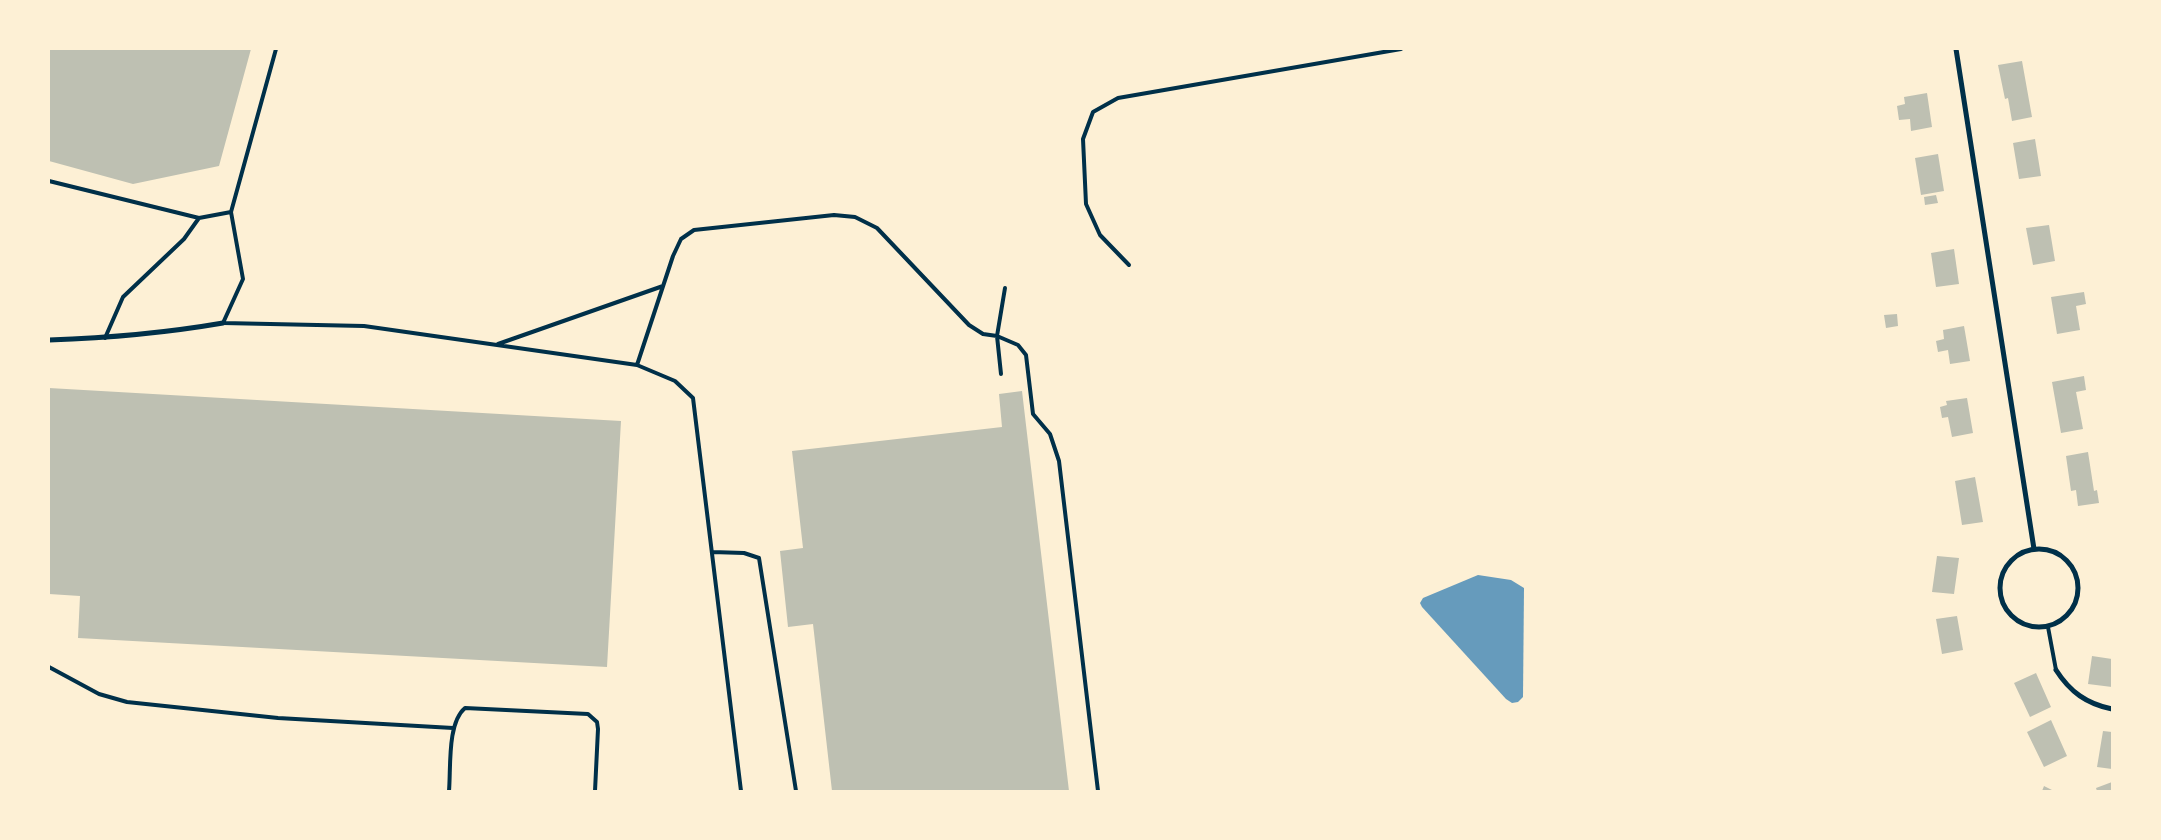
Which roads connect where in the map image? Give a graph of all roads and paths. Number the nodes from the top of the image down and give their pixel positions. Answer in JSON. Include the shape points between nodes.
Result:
{"nodes":[{"id":1,"x":276,"y":49,"type":"edge"},
{"id":2,"x":1401,"y":49,"type":"edge"},
{"id":3,"x":1956,"y":49,"type":"edge"},
{"id":4,"x":49,"y":182,"type":"edge"},
{"id":5,"x":230,"y":212,"type":"junction"},
{"id":6,"x":199,"y":218,"type":"junction"},
{"id":7,"x":1129,"y":265,"type":"dead end"},
{"id":8,"x":663,"y":286,"type":"junction"},
{"id":9,"x":1005,"y":288,"type":"dead end"},
{"id":10,"x":223,"y":323,"type":"junction"},
{"id":11,"x":997,"y":336,"type":"junction"},
{"id":12,"x":106,"y":338,"type":"junction"},
{"id":13,"x":49,"y":340,"type":"edge"},
{"id":14,"x":496,"y":344,"type":"junction"},
{"id":15,"x":637,"y":365,"type":"junction"},
{"id":16,"x":1001,"y":374,"type":"dead end"},
{"id":17,"x":2034,"y":549,"type":"junction"},
{"id":18,"x":712,"y":552,"type":"junction"},
{"id":19,"x":2048,"y":627,"type":"junction"},
{"id":20,"x":49,"y":667,"type":"edge"},
{"id":21,"x":2056,"y":670,"type":"joint"},
{"id":22,"x":2112,"y":709,"type":"edge"},
{"id":23,"x":453,"y":728,"type":"junction"},
{"id":24,"x":449,"y":791,"type":"edge"},
{"id":25,"x":594,"y":791,"type":"edge"},
{"id":26,"x":741,"y":791,"type":"edge"},
{"id":27,"x":796,"y":791,"type":"edge"},
{"id":28,"x":1098,"y":791,"type":"edge"}],
"edges":[{"from":1,"to":5,"type":"lane"},
{"from":2,"to":7,"type":"lane","via":[[1118,98],[1093,112],[1083,139],[1086,204],[1100,235]]},
{"from":3,"to":17,"type":"street"},
{"from":4,"to":6,"type":"lane"},
{"from":5,"to":6,"type":"lane"},
{"from":5,"to":10,"type":"lane","via":[[243,279]]},
{"from":6,"to":12,"type":"lane","via":[[184,239],[123,298]]},
{"from":8,"to":11,"type":"lane","via":[[681,239],[694,230],[834,215],[855,217],[878,228],[969,325],[983,334]]},
{"from":8,"to":14,"type":"lane"},
{"from":8,"to":15,"type":"lane"},
{"from":9,"to":11,"type":"lane"},
{"from":10,"to":12,"type":"street"},
{"from":10,"to":14,"type":"lane","via":[[364,326]]},
{"from":11,"to":16,"type":"lane"},
{"from":11,"to":28,"type":"lane","via":[[1018,345],[1026,355],[1033,414],[1050,434],[1059,461]]},
{"from":12,"to":13,"type":"street"},
{"from":14,"to":15,"type":"lane"},
{"from":15,"to":18,"type":"lane","via":[[675,380],[693,398]]},
{"from":17,"to":19,"type":"street","via":[[2064,558],[2074,571],[2078,587],[2073,607],[2058,623]]},
{"from":17,"to":19,"type":"street","via":[[2013,559],[2001,578],[2000,590],[2007,612],[2015,620],[2025,626]]},
{"from":18,"to":26,"type":"lane"},
{"from":18,"to":27,"type":"lane","via":[[744,553],[758,558]]},
{"from":19,"to":21,"type":"lane"},
{"from":20,"to":23,"type":"lane","via":[[99,694],[127,702],[278,718]]},
{"from":21,"to":22,"type":"street","via":[[2065,685],[2078,696]]},
{"from":23,"to":24,"type":"lane"},
{"from":23,"to":25,"type":"lane","via":[[465,708],[588,714],[597,722],[598,729]]}]}
